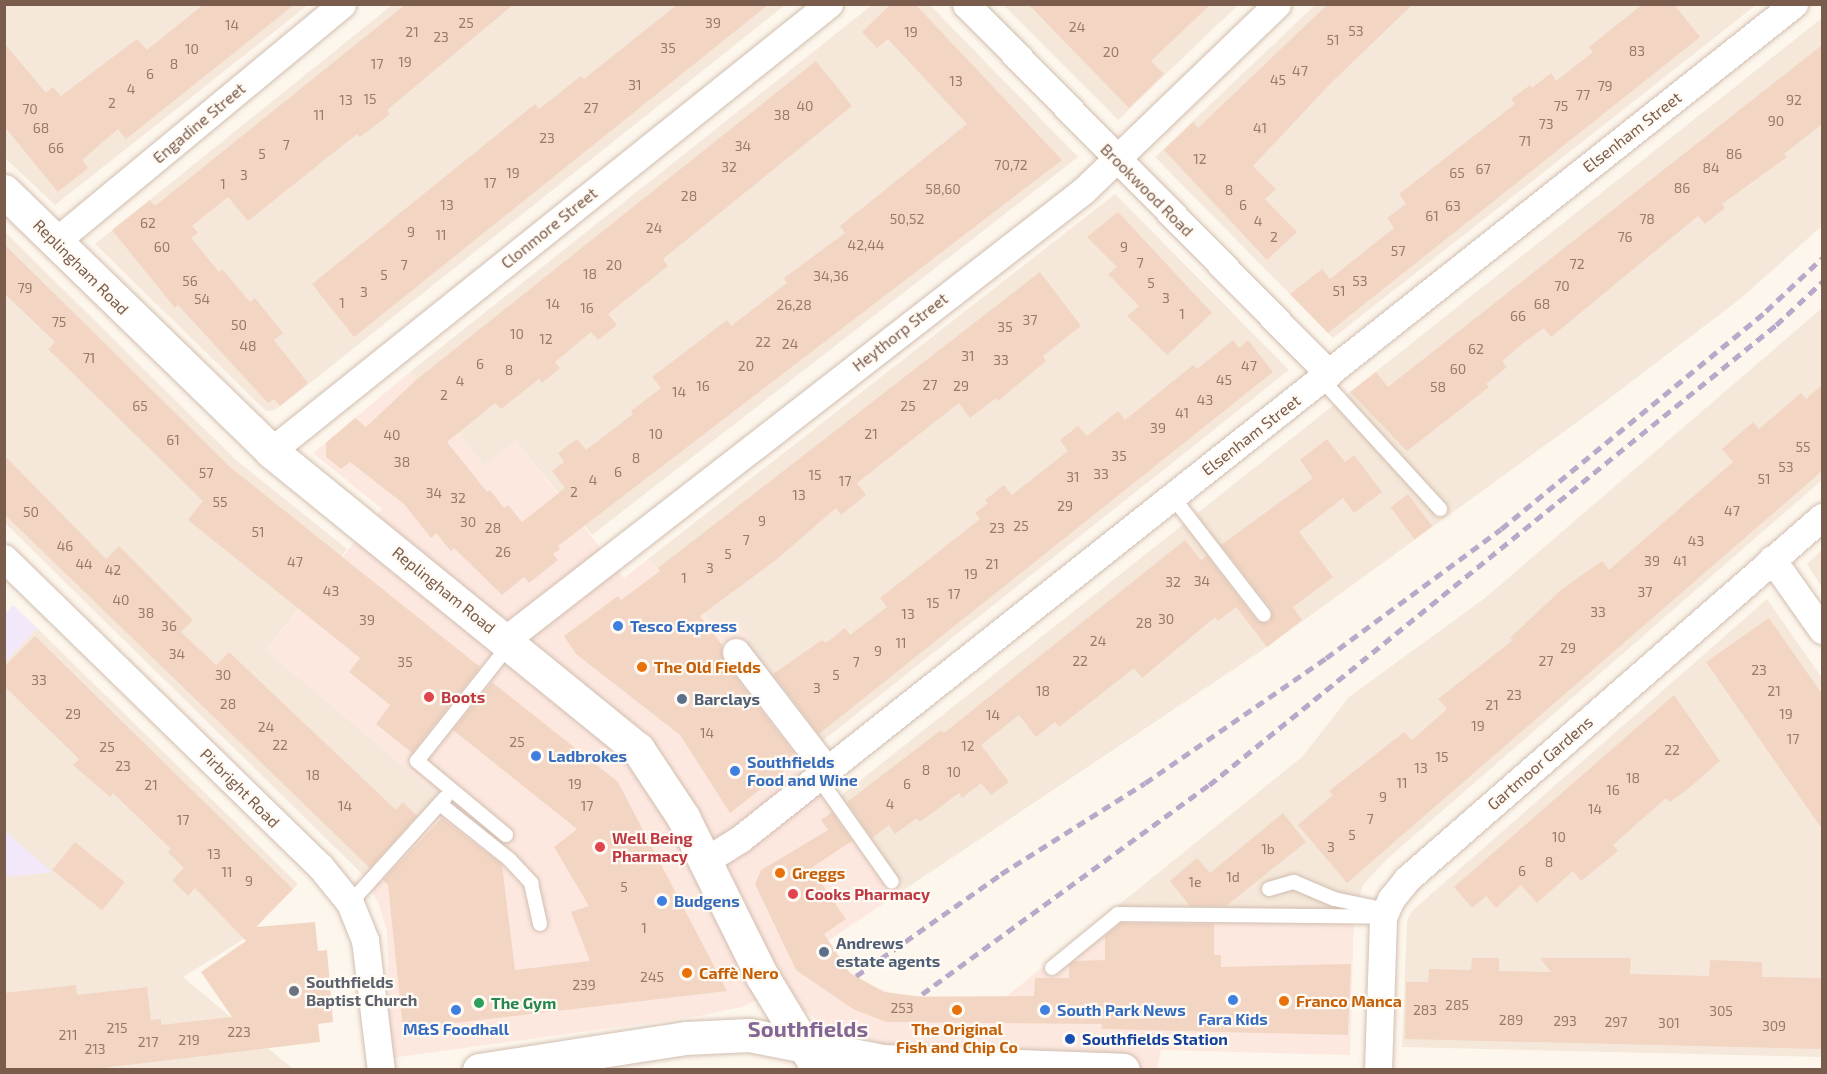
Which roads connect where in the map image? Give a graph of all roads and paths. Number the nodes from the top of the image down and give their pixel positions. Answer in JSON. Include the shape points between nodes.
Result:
{"nodes":[{"id":1,"x":342,"y":4,"type":"edge"},
{"id":2,"x":829,"y":4,"type":"edge"},
{"id":3,"x":966,"y":4,"type":"edge"},
{"id":4,"x":1277,"y":4,"type":"edge"},
{"id":5,"x":1794,"y":4,"type":"edge"},
{"id":6,"x":1116,"y":159,"type":"junction"},
{"id":7,"x":4,"y":191,"type":"edge"},
{"id":8,"x":56,"y":241,"type":"junction"},
{"id":9,"x":1326,"y":377,"type":"junction"},
{"id":10,"x":271,"y":451,"type":"junction"},
{"id":11,"x":1172,"y":496,"type":"junction"},
{"id":12,"x":1440,"y":509,"type":"dead end"},
{"id":13,"x":1822,"y":517,"type":"edge"},
{"id":14,"x":4,"y":558,"type":"edge"},
{"id":15,"x":1772,"y":559,"type":"junction"},
{"id":16,"x":1264,"y":615,"type":"dead end"},
{"id":17,"x":1822,"y":630,"type":"edge"},
{"id":18,"x":508,"y":642,"type":"junction"},
{"id":19,"x":736,"y":652,"type":"dead end"},
{"id":20,"x":823,"y":773,"type":"junction"},
{"id":21,"x":451,"y":792,"type":"junction"},
{"id":22,"x":440,"y":804,"type":"junction"},
{"id":23,"x":506,"y":835,"type":"dead end"},
{"id":24,"x":705,"y":861,"type":"junction"},
{"id":25,"x":892,"y":882,"type":"dead end"},
{"id":26,"x":1269,"y":889,"type":"dead end"},
{"id":27,"x":350,"y":903,"type":"junction"},
{"id":28,"x":1384,"y":913,"type":"junction"},
{"id":29,"x":540,"y":924,"type":"dead end"},
{"id":30,"x":1052,"y":968,"type":"dead end"},
{"id":31,"x":812,"y":1059,"type":"edge"},
{"id":32,"x":381,"y":1070,"type":"edge"},
{"id":33,"x":479,"y":1070,"type":"edge"},
{"id":34,"x":1123,"y":1070,"type":"edge"},
{"id":35,"x":1378,"y":1070,"type":"edge"}],
"edges":[{"from":1,"to":8,"type":"street","name":"Engadine Street"},
{"from":2,"to":10,"type":"street","name":"Clonmore Street"},
{"from":3,"to":6,"type":"street","name":"Brookwood Road"},
{"from":4,"to":6,"type":"street","name":"Heythorp Street"},
{"from":5,"to":9,"type":"street","name":"Elsenham Street"},
{"from":6,"to":9,"type":"street","name":"Brookwood Road"},
{"from":6,"to":18,"type":"street","name":"Heythorp Street","via":[[1083,191]]},
{"from":7,"to":8,"type":"street","name":"Replingham Road"},
{"from":8,"to":10,"type":"street","name":"Replingham Road"},
{"from":9,"to":11,"type":"street","name":"Elsenham Street"},
{"from":9,"to":12,"type":"lane"},
{"from":10,"to":18,"type":"street","name":"Replingham Road"},
{"from":11,"to":16,"type":"lane"},
{"from":11,"to":20,"type":"street","name":"Elsenham Street"},
{"from":13,"to":15,"type":"street","name":"Gartmoor Gardens"},
{"from":14,"to":27,"type":"street","name":"Pirbright Road","via":[[312,859]]},
{"from":15,"to":17,"type":"street"},
{"from":15,"to":28,"type":"street","name":"Gartmoor Gardens","via":[[1407,879]]},
{"from":18,"to":21,"type":"lane","via":[[417,761]]},
{"from":18,"to":24,"type":"street","name":"Replingham Road","via":[[638,750],[660,777]]},
{"from":19,"to":20,"type":"street"},
{"from":20,"to":24,"type":"street","name":"Elsenham Street","via":[[740,839]]},
{"from":20,"to":25,"type":"lane"},
{"from":21,"to":22,"type":"lane"},
{"from":21,"to":23,"type":"lane"},
{"from":22,"to":27,"type":"lane"},
{"from":22,"to":29,"type":"lane","via":[[509,859],[531,883]]},
{"from":24,"to":31,"type":"street","name":"Replingham Road","via":[[762,976]]},
{"from":26,"to":28,"type":"lane","via":[[1294,882],[1334,899]]},
{"from":27,"to":32,"type":"street","name":"Pirbright Road","via":[[365,940]]},
{"from":28,"to":30,"type":"lane","via":[[1118,914]]},
{"from":28,"to":35,"type":"street"},
{"from":31,"to":33,"type":"street","via":[[758,1036],[718,1035]]},
{"from":31,"to":34,"type":"street"}]}
